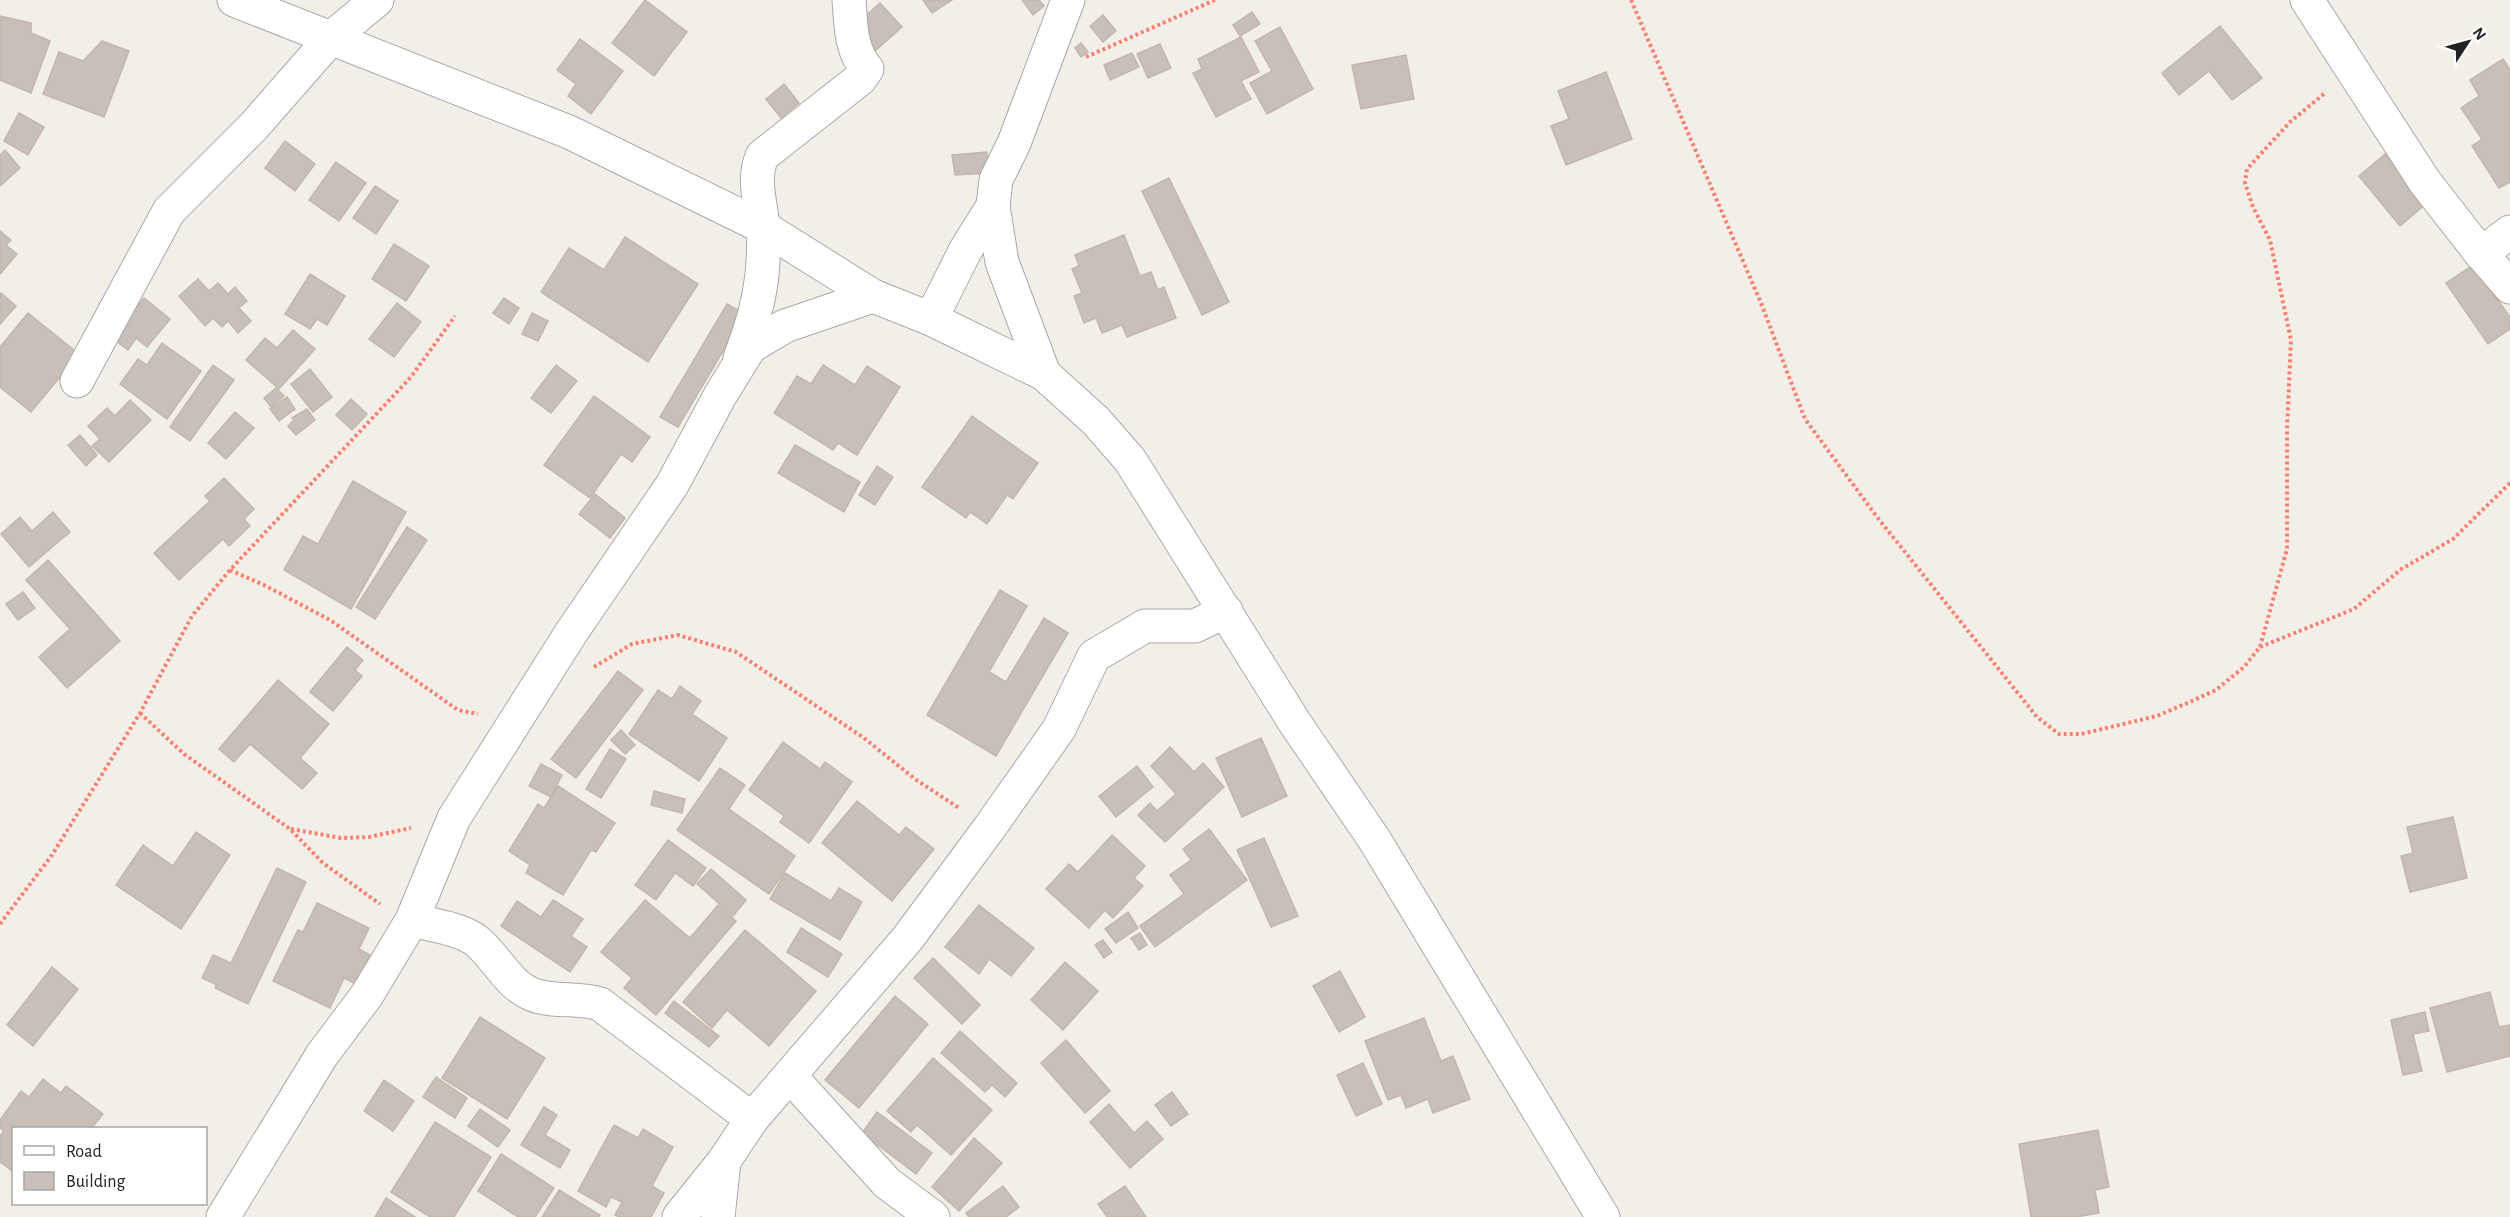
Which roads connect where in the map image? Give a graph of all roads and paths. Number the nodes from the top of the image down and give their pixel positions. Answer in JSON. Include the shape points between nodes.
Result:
{"nodes":[{"id":1,"x":234,"y":0,"type":"edge"},
{"id":2,"x":376,"y":0,"type":"edge"},
{"id":3,"x":849,"y":0,"type":"edge"},
{"id":4,"x":1068,"y":0,"type":"edge"},
{"id":5,"x":1215,"y":0,"type":"edge"},
{"id":6,"x":1631,"y":0,"type":"edge"},
{"id":7,"x":2307,"y":0,"type":"edge"},
{"id":8,"x":332,"y":38,"type":"junction"},
{"id":9,"x":1085,"y":58,"type":"dead end"},
{"id":10,"x":2354,"y":69,"type":"junction"},
{"id":11,"x":993,"y":206,"type":"junction"},
{"id":12,"x":763,"y":227,"type":"junction"},
{"id":13,"x":2510,"y":232,"type":"edge"},
{"id":14,"x":2481,"y":254,"type":"junction"},
{"id":15,"x":2510,"y":287,"type":"edge"},
{"id":16,"x":873,"y":296,"type":"junction"},
{"id":17,"x":455,"y":316,"type":"dead end"},
{"id":18,"x":931,"y":319,"type":"junction"},
{"id":19,"x":735,"y":371,"type":"junction"},
{"id":20,"x":1044,"y":374,"type":"junction"},
{"id":21,"x":77,"y":381,"type":"dead end"},
{"id":22,"x":2510,"y":483,"type":"edge"},
{"id":23,"x":230,"y":570,"type":"junction"},
{"id":24,"x":1226,"y":611,"type":"junction"},
{"id":25,"x":2260,"y":647,"type":"junction"},
{"id":26,"x":586,"y":670,"type":"dead end"},
{"id":27,"x":140,"y":713,"type":"junction"},
{"id":28,"x":516,"y":719,"type":"junction"},
{"id":29,"x":454,"y":818,"type":"junction"},
{"id":30,"x":990,"y":827,"type":"junction"},
{"id":31,"x":290,"y":829,"type":"junction"},
{"id":32,"x":412,"y":920,"type":"junction"},
{"id":33,"x":0,"y":924,"type":"edge"},
{"id":34,"x":790,"y":1076,"type":"junction"},
{"id":35,"x":752,"y":1119,"type":"junction"},
{"id":36,"x":724,"y":1161,"type":"junction"},
{"id":37,"x":224,"y":1217,"type":"edge"},
{"id":38,"x":679,"y":1217,"type":"edge"},
{"id":39,"x":718,"y":1217,"type":"edge"},
{"id":40,"x":933,"y":1217,"type":"edge"},
{"id":41,"x":1603,"y":1217,"type":"edge"}],
"edges":[{"from":1,"to":8,"type":"street"},
{"from":2,"to":8,"type":"street"},
{"from":3,"to":12,"type":"street","via":[[857,57],[867,69],[860,79],[762,156],[756,171],[756,187]]},
{"from":4,"to":11,"type":"street","via":[[996,180]]},
{"from":5,"to":9,"type":"path"},
{"from":6,"to":25,"type":"path","via":[[1761,303],[1805,419],[1877,517],[2037,717],[2059,734],[2081,734],[2157,716],[2216,690],[2244,667]]},
{"from":7,"to":10,"type":"street"},
{"from":8,"to":12,"type":"street","via":[[569,132]]},
{"from":8,"to":21,"type":"street","via":[[254,126],[169,211]]},
{"from":10,"to":14,"type":"street","via":[[2425,182]]},
{"from":10,"to":25,"type":"path","via":[[2290,122],[2247,169],[2245,183],[2270,240],[2291,340],[2287,549]]},
{"from":11,"to":18,"type":"street"},
{"from":11,"to":20,"type":"street","via":[[1002,262]]},
{"from":12,"to":16,"type":"street"},
{"from":12,"to":19,"type":"street","via":[[758,313]]},
{"from":13,"to":14,"type":"street"},
{"from":14,"to":15,"type":"street"},
{"from":16,"to":18,"type":"street"},
{"from":16,"to":19,"type":"street","via":[[785,326],[750,347]]},
{"from":17,"to":23,"type":"path","via":[[411,377]]},
{"from":18,"to":20,"type":"street"},
{"from":19,"to":28,"type":"street","via":[[672,485]]},
{"from":20,"to":24,"type":"street","via":[[1130,460]]},
{"from":22,"to":25,"type":"path","via":[[2453,539],[2400,570],[2354,609]]},
{"from":23,"to":27,"type":"path","via":[[192,616]]},
{"from":23,"to":28,"type":"path","via":[[330,620],[458,710]]},
{"from":24,"to":30,"type":"street","via":[[1195,626],[1144,626],[1094,656],[1059,729]]},
{"from":24,"to":41,"type":"street","via":[[1295,723],[1374,839]]},
{"from":26,"to":30,"type":"path","via":[[632,644],[678,635],[736,652],[864,738],[915,780]]},
{"from":27,"to":31,"type":"path","via":[[184,754]]},
{"from":27,"to":33,"type":"path","via":[[52,855]]},
{"from":28,"to":29,"type":"street"},
{"from":29,"to":31,"type":"path","via":[[369,837],[341,838]]},
{"from":29,"to":32,"type":"street"},
{"from":30,"to":34,"type":"street","via":[[908,938]]},
{"from":31,"to":32,"type":"path","via":[[347,883]]},
{"from":32,"to":35,"type":"street","via":[[476,940],[516,985],[531,994],[600,1004]]},
{"from":32,"to":37,"type":"street","via":[[367,995],[322,1055]]},
{"from":34,"to":35,"type":"street"},
{"from":34,"to":40,"type":"street","via":[[887,1183]]},
{"from":35,"to":36,"type":"street"},
{"from":36,"to":38,"type":"street"},
{"from":36,"to":39,"type":"street"}]}
